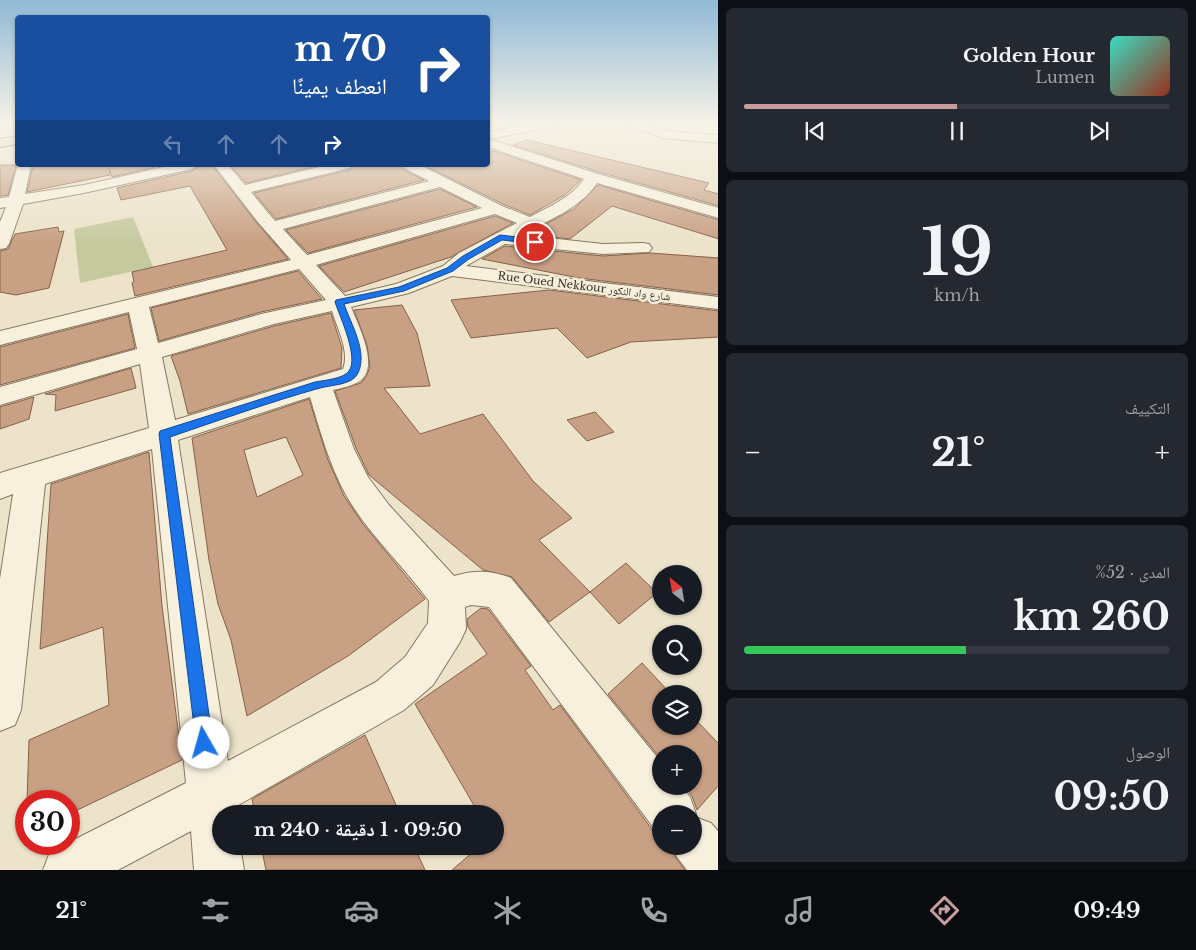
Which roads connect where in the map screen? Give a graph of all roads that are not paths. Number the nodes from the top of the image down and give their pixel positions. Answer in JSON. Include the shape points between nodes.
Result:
{"nodes":[{"id":1,"x":550,"y":163,"type":"edge"},
{"id":2,"x":23,"y":167,"type":"edge"},
{"id":3,"x":130,"y":167,"type":"edge"},
{"id":4,"x":183,"y":167,"type":"edge"},
{"id":5,"x":223,"y":167,"type":"edge"},
{"id":6,"x":337,"y":167,"type":"edge"},
{"id":7,"x":413,"y":167,"type":"edge"},
{"id":8,"x":138,"y":177,"type":"junction"},
{"id":9,"x":593,"y":177,"type":"junction"},
{"id":10,"x":441,"y":182,"type":"junction"},
{"id":11,"x":242,"y":190,"type":"junction"},
{"id":12,"x":710,"y":195,"type":"dead end"},
{"id":13,"x":8,"y":202,"type":"edge"},
{"id":14,"x":694,"y":205,"type":"junction"},
{"id":15,"x":496,"y":209,"type":"junction"},
{"id":16,"x":718,"y":213,"type":"edge"},
{"id":17,"x":531,"y":224,"type":"junction"},
{"id":18,"x":272,"y":227,"type":"junction"},
{"id":19,"x":1,"y":237,"type":"edge"},
{"id":20,"x":500,"y":238,"type":"junction"},
{"id":21,"x":643,"y":248,"type":"dead end"},
{"id":22,"x":304,"y":262,"type":"junction"},
{"id":23,"x":450,"y":270,"type":"junction"},
{"id":24,"x":339,"y":302,"type":"junction"},
{"id":25,"x":718,"y":303,"type":"edge"},
{"id":26,"x":138,"y":304,"type":"junction"},
{"id":27,"x":0,"y":338,"type":"edge"},
{"id":28,"x":151,"y":353,"type":"junction"},
{"id":29,"x":319,"y":385,"type":"junction"},
{"id":30,"x":0,"y":396,"type":"edge"},
{"id":31,"x":164,"y":434,"type":"junction"},
{"id":32,"x":16,"y":481,"type":"edge"},
{"id":33,"x":448,"y":596,"type":"junction"},
{"id":34,"x":0,"y":710,"type":"edge"},
{"id":35,"x":211,"y":795,"type":"junction"},
{"id":36,"x":666,"y":805,"type":"edge"},
{"id":37,"x":702,"y":850,"type":"edge"},
{"id":38,"x":68,"y":870,"type":"edge"},
{"id":39,"x":219,"y":870,"type":"edge"},
{"id":40,"x":717,"y":870,"type":"edge"}],
"edges":[{"from":1,"to":9,"type":"street"},
{"from":2,"to":13,"type":"street"},
{"from":3,"to":8,"type":"street"},
{"from":4,"to":8,"type":"street"},
{"from":5,"to":11,"type":"street"},
{"from":6,"to":11,"type":"street"},
{"from":7,"to":10,"type":"street"},
{"from":8,"to":13,"type":"street"},
{"from":9,"to":14,"type":"street"},
{"from":9,"to":17,"type":"street","via":[[583,192]]},
{"from":10,"to":15,"type":"street"},
{"from":10,"to":18,"type":"street"},
{"from":11,"to":18,"type":"street"},
{"from":12,"to":14,"type":"street"},
{"from":13,"to":19,"type":"street"},
{"from":14,"to":16,"type":"street"},
{"from":15,"to":17,"type":"street"},
{"from":15,"to":22,"type":"street"},
{"from":17,"to":20,"type":"street"},
{"from":18,"to":22,"type":"street"},
{"from":20,"to":21,"type":"street","via":[[604,249]]},
{"from":20,"to":23,"type":"street"},
{"from":22,"to":24,"type":"street"},
{"from":22,"to":26,"type":"street"},
{"from":23,"to":24,"type":"street","via":[[402,289]]},
{"from":23,"to":25,"type":"street","name":"Rue Oued Nekkour شارع واد النکور"},
{"from":24,"to":28,"type":"street"},
{"from":24,"to":29,"type":"street","via":[[357,363],[353,374]]},
{"from":26,"to":27,"type":"street"},
{"from":26,"to":28,"type":"street"},
{"from":28,"to":30,"type":"street"},
{"from":28,"to":31,"type":"street"},
{"from":29,"to":31,"type":"street"},
{"from":29,"to":33,"type":"street","via":[[344,458],[357,485],[382,522],[408,547]]},
{"from":31,"to":32,"type":"street"},
{"from":31,"to":35,"type":"street"},
{"from":32,"to":34,"type":"street"},
{"from":33,"to":35,"type":"street","via":[[447,629],[419,671],[390,696]]},
{"from":33,"to":36,"type":"street","via":[[471,588],[498,590]]},
{"from":35,"to":38,"type":"street"},
{"from":35,"to":39,"type":"street"},
{"from":37,"to":40,"type":"street"}]}
